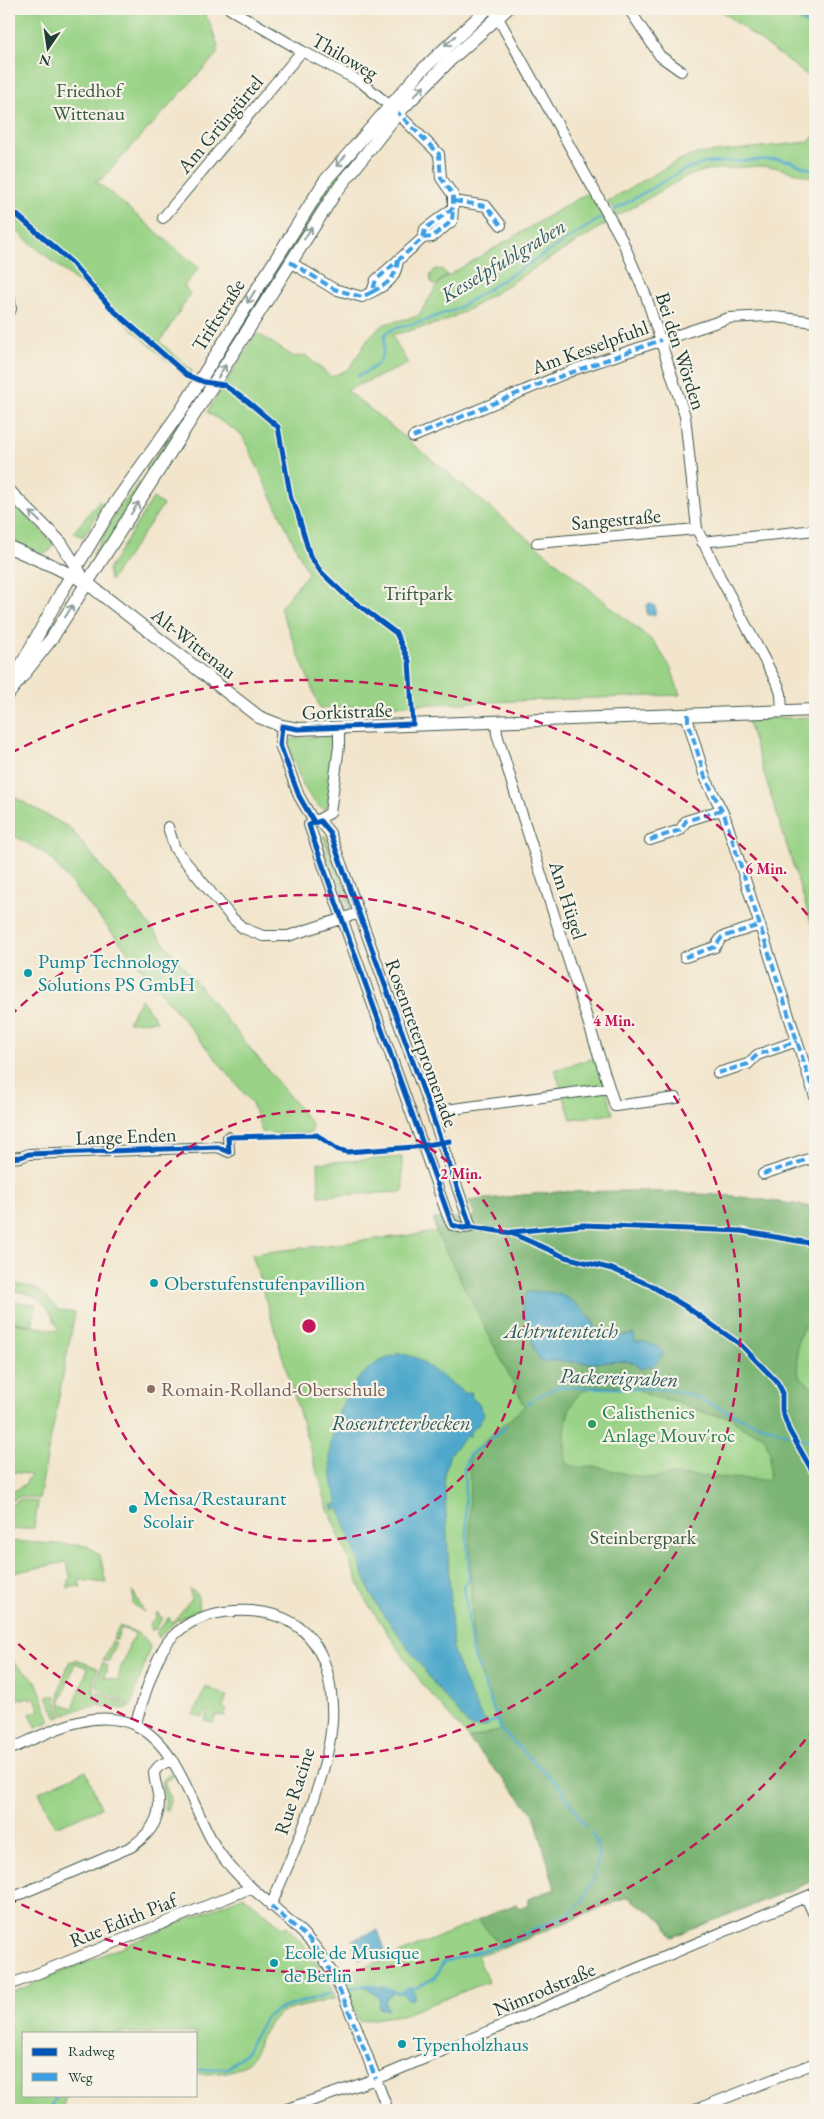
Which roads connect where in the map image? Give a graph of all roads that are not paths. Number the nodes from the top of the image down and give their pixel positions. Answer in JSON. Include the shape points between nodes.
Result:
{"nodes":[{"id":1,"x":230,"y":9,"type":"edge"},
{"id":2,"x":487,"y":9,"type":"edge"},
{"id":3,"x":629,"y":9,"type":"edge"},
{"id":4,"x":499,"y":11,"type":"edge"},
{"id":5,"x":302,"y":51,"type":"junction"},
{"id":6,"x":681,"y":71,"type":"dead end"},
{"id":7,"x":393,"y":109,"type":"junction"},
{"id":8,"x":453,"y":204,"type":"junction"},
{"id":9,"x":163,"y":218,"type":"dead end"},
{"id":10,"x":501,"y":225,"type":"dead end"},
{"id":11,"x":290,"y":262,"type":"junction"},
{"id":12,"x":9,"y":295,"type":"edge"},
{"id":13,"x":9,"y":312,"type":"edge"},
{"id":14,"x":815,"y":322,"type":"edge"},
{"id":15,"x":661,"y":340,"type":"junction"},
{"id":16,"x":182,"y":409,"type":"junction"},
{"id":17,"x":193,"y":416,"type":"junction"},
{"id":18,"x":413,"y":437,"type":"dead end"},
{"id":19,"x":136,"y":472,"type":"junction"},
{"id":20,"x":151,"y":483,"type":"junction"},
{"id":21,"x":9,"y":491,"type":"edge"},
{"id":22,"x":697,"y":529,"type":"junction"},
{"id":23,"x":815,"y":530,"type":"edge"},
{"id":24,"x":702,"y":542,"type":"junction"},
{"id":25,"x":60,"y":543,"type":"junction"},
{"id":26,"x":537,"y":543,"type":"dead end"},
{"id":27,"x":9,"y":547,"type":"edge"},
{"id":28,"x":44,"y":562,"type":"junction"},
{"id":29,"x":74,"y":571,"type":"junction"},
{"id":30,"x":87,"y":583,"type":"junction"},
{"id":31,"x":9,"y":689,"type":"edge"},
{"id":32,"x":9,"y":693,"type":"edge"},
{"id":33,"x":815,"y":710,"type":"edge"},
{"id":34,"x":782,"y":711,"type":"junction"},
{"id":35,"x":688,"y":714,"type":"junction"},
{"id":36,"x":496,"y":722,"type":"junction"},
{"id":37,"x":282,"y":726,"type":"junction"},
{"id":38,"x":339,"y":727,"type":"junction"},
{"id":39,"x":721,"y":810,"type":"junction"},
{"id":40,"x":317,"y":821,"type":"junction"},
{"id":41,"x":168,"y":827,"type":"dead end"},
{"id":42,"x":650,"y":840,"type":"dead end"},
{"id":43,"x":359,"y":912,"type":"junction"},
{"id":44,"x":341,"y":919,"type":"junction"},
{"id":45,"x":760,"y":925,"type":"junction"},
{"id":46,"x":685,"y":957,"type":"dead end"},
{"id":47,"x":797,"y":1041,"type":"junction"},
{"id":48,"x":718,"y":1073,"type":"dead end"},
{"id":49,"x":609,"y":1088,"type":"junction"},
{"id":50,"x":815,"y":1097,"type":"edge"},
{"id":51,"x":426,"y":1098,"type":"junction"},
{"id":52,"x":676,"y":1098,"type":"dead end"},
{"id":53,"x":409,"y":1105,"type":"junction"},
{"id":54,"x":431,"y":1112,"type":"junction"},
{"id":55,"x":228,"y":1137,"type":"dead end"},
{"id":56,"x":815,"y":1157,"type":"edge"},
{"id":57,"x":9,"y":1158,"type":"edge"},
{"id":58,"x":763,"y":1174,"type":"dead end"},
{"id":59,"x":135,"y":1725,"type":"junction"},
{"id":60,"x":9,"y":1750,"type":"edge"},
{"id":61,"x":172,"y":1759,"type":"junction"},
{"id":62,"x":251,"y":1888,"type":"junction"},
{"id":63,"x":811,"y":1895,"type":"edge"},
{"id":64,"x":9,"y":1899,"type":"edge"},
{"id":65,"x":271,"y":1906,"type":"junction"},
{"id":66,"x":815,"y":1917,"type":"edge"},
{"id":67,"x":9,"y":1985,"type":"edge"},
{"id":68,"x":815,"y":2063,"type":"edge"},
{"id":69,"x":376,"y":2079,"type":"junction"},
{"id":70,"x":284,"y":2110,"type":"edge"},
{"id":71,"x":388,"y":2110,"type":"edge"},
{"id":72,"x":695,"y":2110,"type":"edge"}],
"edges":[{"from":1,"to":5,"type":"street","name":"Thiloweg"},
{"from":2,"to":7,"type":"main road","name":"Triftstraße","one_way":true,"via":[[442,49]]},
{"from":3,"to":6,"type":"street","via":[[660,56]]},
{"from":7,"to":4,"type":"main road","name":"Triftstraße","one_way":true,"via":[[449,61]]},
{"from":4,"to":15,"type":"street","name":"Bei den Wörden","via":[[622,240]]},
{"from":5,"to":7,"type":"street","name":"Thiloweg","via":[[361,82]]},
{"from":5,"to":9,"type":"street","name":"Am Grüngürtel"},
{"from":7,"to":8,"type":"street","name":"Thiloweg","via":[[439,154],[441,178],[453,195]]},
{"from":11,"to":7,"type":"main road","name":"Triftstraße","one_way":true},
{"from":7,"to":16,"type":"main road","name":"Triftstraße","one_way":true,"via":[[325,181]]},
{"from":8,"to":10,"type":"street","via":[[486,206]]},
{"from":8,"to":11,"type":"street","via":[[424,229],[422,238],[376,280],[372,292],[362,297],[334,289]]},
{"from":17,"to":11,"type":"main road","name":"Triftstraße","one_way":true},
{"from":12,"to":13,"type":"street"},
{"from":14,"to":15,"type":"street","name":"Am Kesselpfuhl","via":[[782,317],[736,317]]},
{"from":15,"to":18,"type":"street","name":"Am Kesselpfuhl","via":[[544,382]]},
{"from":15,"to":22,"type":"street","name":"Bei den Wörden","via":[[685,416]]},
{"from":16,"to":17,"type":"main road"},
{"from":16,"to":19,"type":"main road","name":"Triftstraße"},
{"from":17,"to":20,"type":"main road","name":"Triftstraße"},
{"from":19,"to":20,"type":"main road"},
{"from":19,"to":29,"type":"main road","name":"Triftstraße"},
{"from":30,"to":20,"type":"main road","name":"Triftstraße","one_way":true},
{"from":25,"to":21,"type":"main road","name":"Alt-Wittenau","one_way":true},
{"from":22,"to":24,"type":"street","name":"Bei den Wörden"},
{"from":22,"to":26,"type":"street","name":"Sangestraße"},
{"from":23,"to":24,"type":"street"},
{"from":24,"to":34,"type":"street","name":"Bei den Wörden","via":[[778,686]]},
{"from":25,"to":28,"type":"main road"},
{"from":25,"to":29,"type":"main road","name":"Alt-Wittenau"},
{"from":27,"to":28,"type":"main road","name":"Alt-Wittenau"},
{"from":28,"to":29,"type":"main road","name":"Alt-Wittenau"},
{"from":29,"to":30,"type":"main road","name":"Alt-Wittenau"},
{"from":29,"to":31,"type":"main road","name":"Triftstraße"},
{"from":32,"to":30,"type":"main road","name":"Triftstraße","one_way":true,"via":[[52,638]]},
{"from":30,"to":37,"type":"main road","name":"Alt-Wittenau","via":[[259,717]]},
{"from":33,"to":34,"type":"main road","name":"Gorkistraße"},
{"from":34,"to":35,"type":"main road","name":"Gorkistraße"},
{"from":35,"to":36,"type":"main road","name":"Gorkistraße"},
{"from":35,"to":39,"type":"street","via":[[705,777]]},
{"from":36,"to":38,"type":"main road","name":"Gorkistraße"},
{"from":36,"to":49,"type":"street","name":"Am Hügel","via":[[508,771]]},
{"from":37,"to":38,"type":"main road","name":"Gorkistraße","via":[[298,729]]},
{"from":37,"to":40,"type":"street","name":"Rosentreterpromenade","via":[[280,745],[299,796]]},
{"from":38,"to":40,"type":"street","via":[[330,813]]},
{"from":39,"to":42,"type":"street","via":[[686,821],[680,830]]},
{"from":39,"to":45,"type":"street"},
{"from":40,"to":43,"type":"street","name":"Rosentreterpromenade","via":[[330,833]]},
{"from":40,"to":44,"type":"street","name":"Rosentreterpromenade","via":[[309,825]]},
{"from":41,"to":44,"type":"street","via":[[175,849],[243,928],[264,936],[288,936]]},
{"from":43,"to":44,"type":"street"},
{"from":43,"to":51,"type":"street","name":"Rosentreterpromenade"},
{"from":44,"to":53,"type":"street","name":"Rosentreterpromenade"},
{"from":45,"to":46,"type":"street","via":[[722,937],[715,947]]},
{"from":45,"to":47,"type":"street"},
{"from":47,"to":48,"type":"street","via":[[757,1055],[748,1064]]},
{"from":47,"to":50,"type":"street"},
{"from":49,"to":52,"type":"street","name":"Am Hügel","via":[[615,1106]]},
{"from":49,"to":54,"type":"street"},
{"from":51,"to":53,"type":"street","name":"Rosentreterpromenade"},
{"from":51,"to":54,"type":"street","name":"Rosentreterpromenade"},
{"from":53,"to":54,"type":"street","name":"Rosentreterpromenade","via":[[452,1225],[471,1227]]},
{"from":55,"to":57,"type":"street","name":"Lange Enden","via":[[229,1152],[218,1148],[155,1149],[29,1154]]},
{"from":56,"to":58,"type":"street"},
{"from":59,"to":60,"type":"street","via":[[94,1718],[78,1721]]},
{"from":59,"to":61,"type":"street","via":[[157,1741]]},
{"from":59,"to":65,"type":"street","name":"Rue Racine","via":[[166,1644],[180,1631],[207,1616],[219,1612],[267,1612],[295,1623],[314,1642],[331,1693],[326,1761]]},
{"from":61,"to":62,"type":"street","via":[[215,1846]]},
{"from":61,"to":64,"type":"street","via":[[154,1772],[158,1813],[150,1832],[142,1840]]},
{"from":62,"to":65,"type":"street"},
{"from":62,"to":67,"type":"street","name":"Rue Edith Piaf"},
{"from":63,"to":66,"type":"street"},
{"from":63,"to":69,"type":"street","name":"Nimrodstraße"},
{"from":65,"to":69,"type":"street","via":[[310,1940],[326,1962]]},
{"from":68,"to":72,"type":"street"},
{"from":69,"to":70,"type":"street","name":"Nimrodstraße"},
{"from":69,"to":71,"type":"street"}]}
